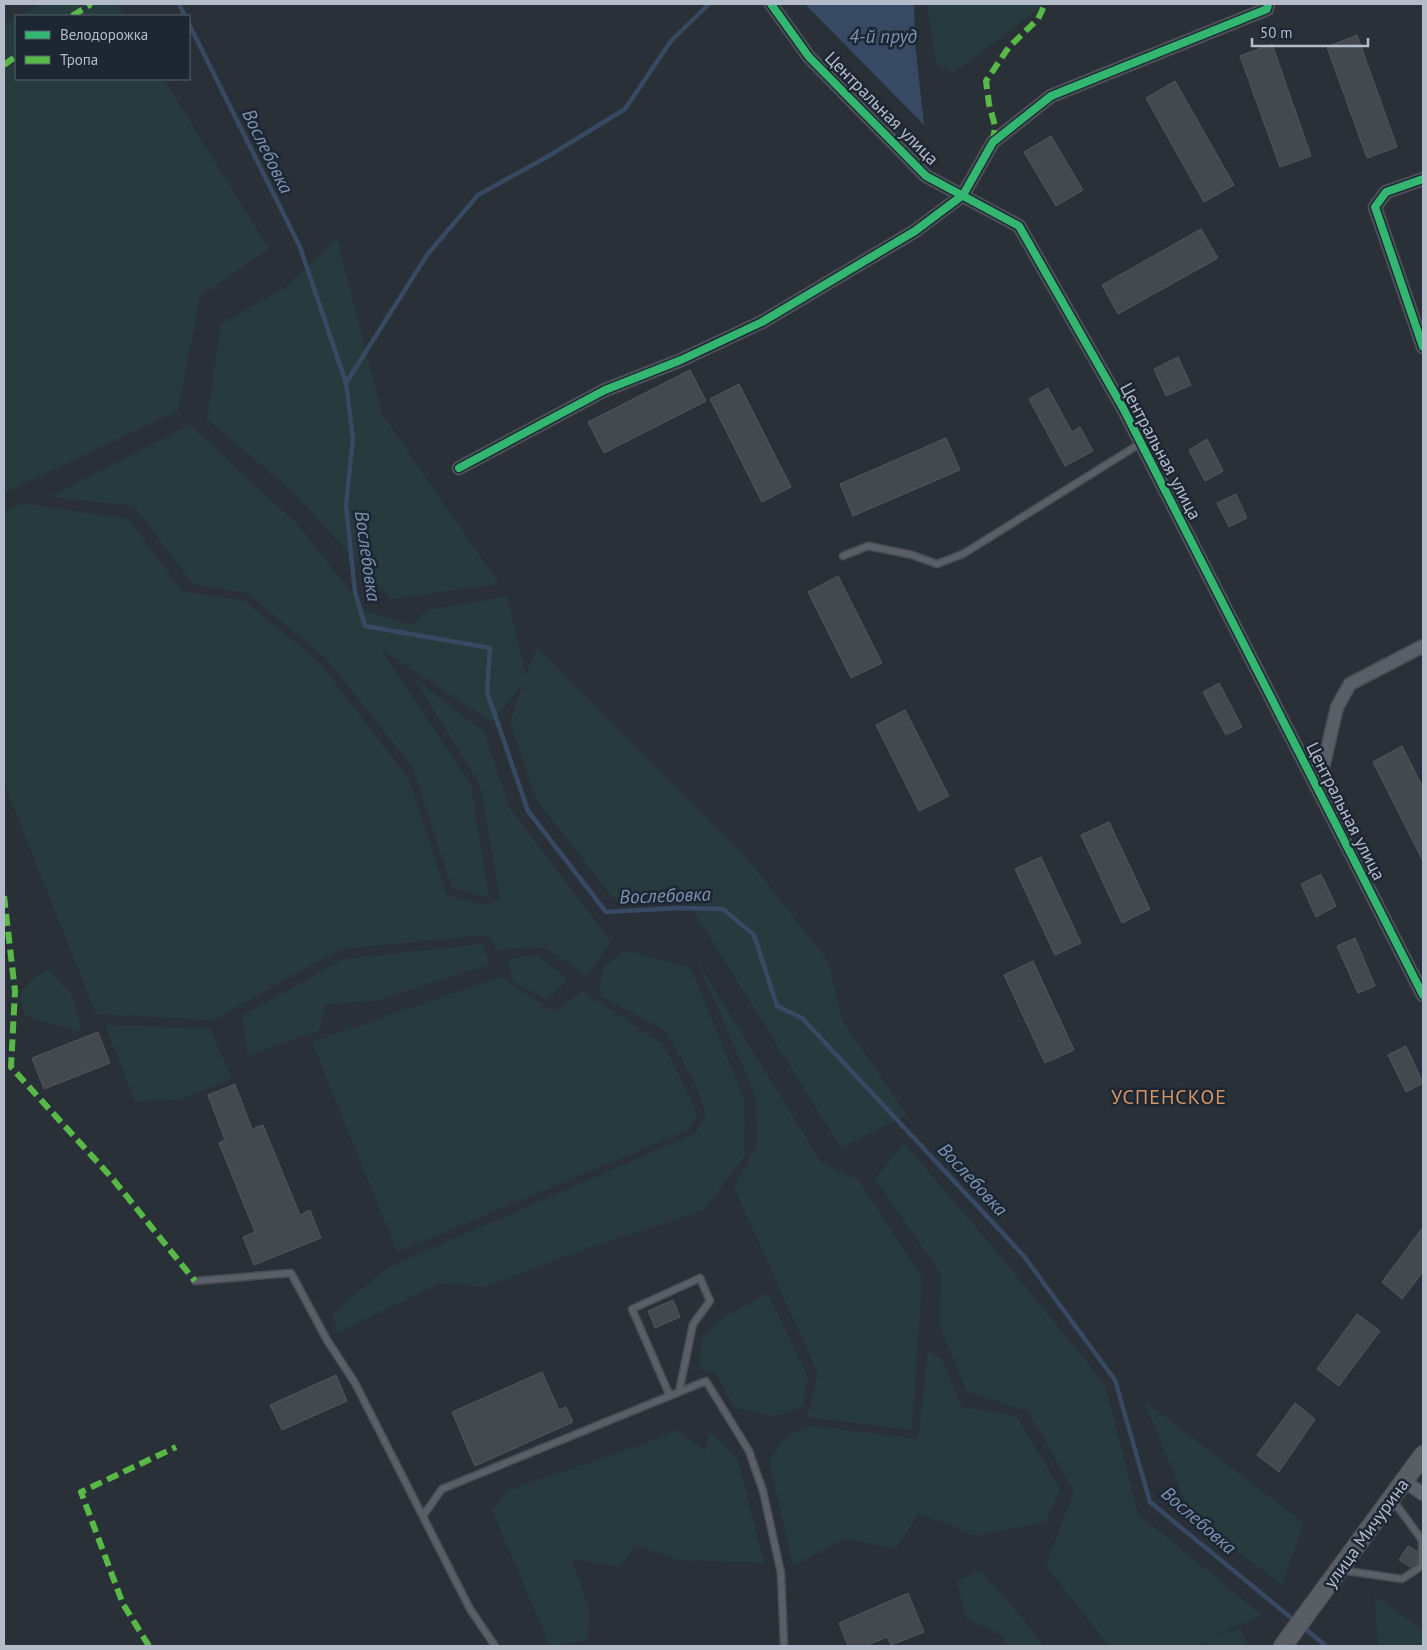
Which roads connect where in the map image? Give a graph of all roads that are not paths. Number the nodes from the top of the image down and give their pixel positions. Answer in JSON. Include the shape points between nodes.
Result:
{"nodes":[{"id":1,"x":771,"y":4,"type":"edge"},
{"id":2,"x":1268,"y":4,"type":"edge"},
{"id":3,"x":1423,"y":179,"type":"edge"},
{"id":4,"x":963,"y":195,"type":"junction"},
{"id":5,"x":1423,"y":347,"type":"edge"},
{"id":6,"x":1141,"y":444,"type":"junction"},
{"id":7,"x":459,"y":468,"type":"dead end"},
{"id":8,"x":843,"y":556,"type":"dead end"},
{"id":9,"x":1423,"y":646,"type":"edge"},
{"id":10,"x":1318,"y":789,"type":"junction"},
{"id":11,"x":1423,"y":995,"type":"edge"},
{"id":12,"x":195,"y":1281,"type":"dead end"},
{"id":13,"x":679,"y":1392,"type":"junction"},
{"id":14,"x":670,"y":1396,"type":"junction"},
{"id":15,"x":1423,"y":1455,"type":"edge"},
{"id":16,"x":1404,"y":1481,"type":"junction"},
{"id":17,"x":1423,"y":1494,"type":"edge"},
{"id":18,"x":1391,"y":1498,"type":"junction"},
{"id":19,"x":424,"y":1516,"type":"junction"},
{"id":20,"x":1339,"y":1569,"type":"junction"},
{"id":21,"x":1286,"y":1642,"type":"edge"},
{"id":22,"x":495,"y":1646,"type":"edge"},
{"id":23,"x":784,"y":1646,"type":"edge"}],
"edges":[{"from":1,"to":4,"type":"street","name":"Центральная улица","via":[[809,57],[926,176]]},
{"from":2,"to":4,"type":"street","via":[[1267,9],[1051,96],[993,142]]},
{"from":3,"to":5,"type":"street","via":[[1386,192],[1375,207]]},
{"from":4,"to":6,"type":"street","name":"Центральная улица","via":[[1020,226]]},
{"from":4,"to":7,"type":"street","via":[[915,231],[762,322],[681,360],[605,390]]},
{"from":6,"to":8,"type":"lane","via":[[963,554],[937,564],[868,546]]},
{"from":6,"to":10,"type":"street","name":"Центральная улица"},
{"from":9,"to":10,"type":"street","via":[[1350,684],[1337,707]]},
{"from":10,"to":11,"type":"street","name":"Центральная улица"},
{"from":12,"to":19,"type":"lane","via":[[291,1273],[327,1340],[355,1383]]},
{"from":13,"to":14,"type":"lane"},
{"from":13,"to":14,"type":"lane","via":[[693,1324],[710,1301],[700,1278],[632,1309]]},
{"from":13,"to":23,"type":"lane","via":[[706,1381],[749,1451],[763,1491],[781,1573]]},
{"from":14,"to":19,"type":"lane","via":[[442,1489]]},
{"from":15,"to":16,"type":"main road","name":"улица Мичурина"},
{"from":16,"to":17,"type":"street"},
{"from":16,"to":18,"type":"main road","name":"улица Мичурина"},
{"from":18,"to":20,"type":"main road","name":"улица Мичурина"},
{"from":18,"to":20,"type":"lane","via":[[1422,1540],[1422,1566],[1402,1579]]},
{"from":19,"to":22,"type":"lane","via":[[470,1609]]},
{"from":20,"to":21,"type":"main road","name":"улица Мичурина"}]}
